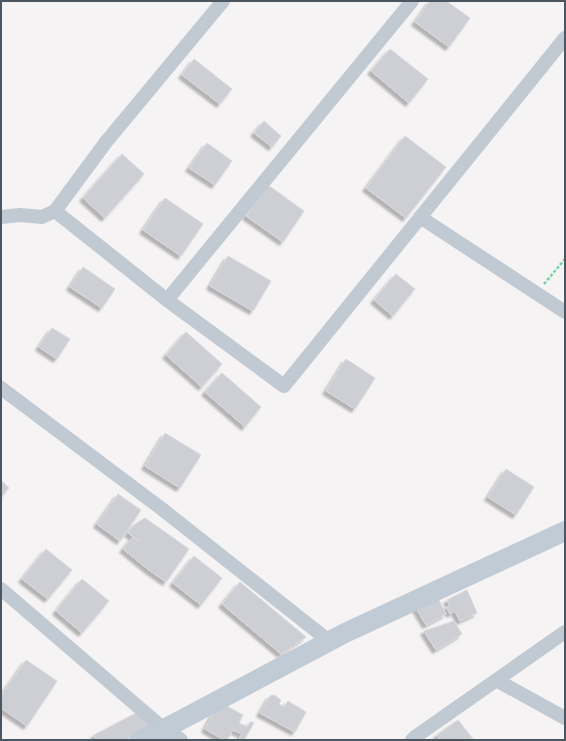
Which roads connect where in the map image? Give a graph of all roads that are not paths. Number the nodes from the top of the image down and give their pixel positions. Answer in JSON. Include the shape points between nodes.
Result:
{"nodes":[{"id":1,"x":223,"y":1,"type":"edge"},
{"id":2,"x":412,"y":1,"type":"edge"},
{"id":3,"x":565,"y":38,"type":"edge"},
{"id":4,"x":55,"y":212,"type":"junction"},
{"id":5,"x":1,"y":217,"type":"edge"},
{"id":6,"x":420,"y":217,"type":"junction"},
{"id":7,"x":167,"y":300,"type":"junction"},
{"id":8,"x":565,"y":312,"type":"edge"},
{"id":9,"x":1,"y":388,"type":"edge"},
{"id":10,"x":565,"y":531,"type":"edge"},
{"id":11,"x":1,"y":588,"type":"edge"},
{"id":12,"x":565,"y":632,"type":"edge"},
{"id":13,"x":329,"y":641,"type":"junction"},
{"id":14,"x":496,"y":680,"type":"junction"},
{"id":15,"x":565,"y":718,"type":"edge"},
{"id":16,"x":164,"y":729,"type":"junction"},
{"id":17,"x":140,"y":740,"type":"edge"},
{"id":18,"x":181,"y":740,"type":"edge"},
{"id":19,"x":412,"y":740,"type":"edge"}],
"edges":[{"from":1,"to":4,"type":"street","via":[[106,142]]},
{"from":2,"to":7,"type":"street"},
{"from":3,"to":6,"type":"street"},
{"from":4,"to":5,"type":"street","via":[[42,217],[20,214]]},
{"from":4,"to":7,"type":"street"},
{"from":6,"to":7,"type":"street","via":[[284,386]]},
{"from":6,"to":8,"type":"street"},
{"from":9,"to":13,"type":"street","via":[[162,509]]},
{"from":10,"to":13,"type":"street"},
{"from":11,"to":16,"type":"street"},
{"from":12,"to":14,"type":"street"},
{"from":13,"to":16,"type":"street"},
{"from":14,"to":15,"type":"street"},
{"from":14,"to":19,"type":"street"},
{"from":16,"to":17,"type":"street"},
{"from":16,"to":18,"type":"street"}]}
